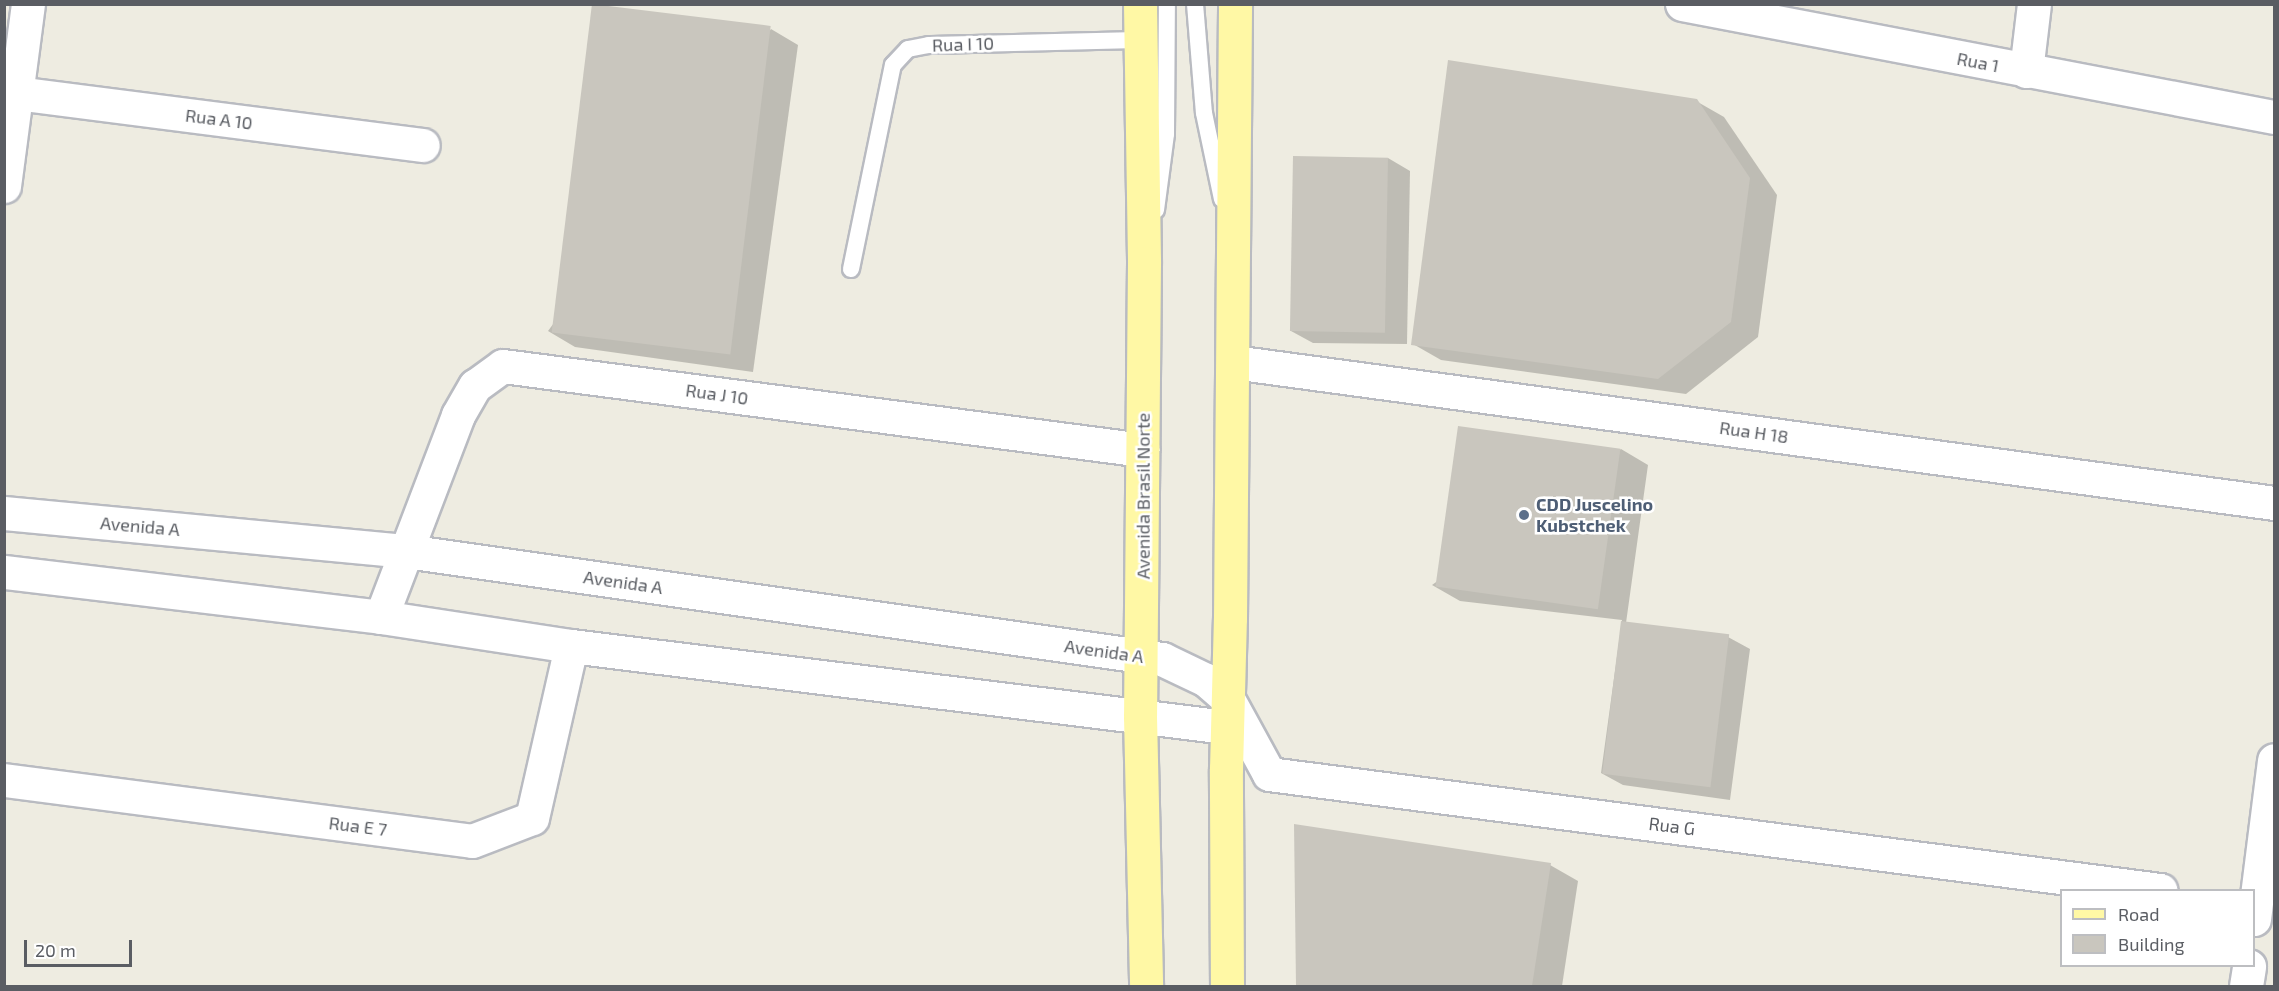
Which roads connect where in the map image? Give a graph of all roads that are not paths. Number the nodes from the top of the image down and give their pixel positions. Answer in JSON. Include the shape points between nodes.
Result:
{"nodes":[{"id":1,"x":28,"y":4,"type":"edge"},
{"id":2,"x":1140,"y":4,"type":"edge"},
{"id":3,"x":1167,"y":4,"type":"edge"},
{"id":4,"x":1195,"y":4,"type":"edge"},
{"id":5,"x":1235,"y":4,"type":"edge"},
{"id":6,"x":1682,"y":4,"type":"edge"},
{"id":7,"x":2034,"y":4,"type":"edge"},
{"id":8,"x":1140,"y":40,"type":"junction"},
{"id":9,"x":2026,"y":71,"type":"junction"},
{"id":10,"x":16,"y":93,"type":"junction"},
{"id":11,"x":2274,"y":117,"type":"edge"},
{"id":12,"x":423,"y":145,"type":"dead end"},
{"id":13,"x":4,"y":186,"type":"edge"},
{"id":14,"x":1234,"y":241,"type":"junction"},
{"id":15,"x":1144,"y":263,"type":"junction"},
{"id":16,"x":851,"y":269,"type":"dead end"},
{"id":17,"x":1233,"y":362,"type":"junction"},
{"id":18,"x":1143,"y":450,"type":"junction"},
{"id":19,"x":2274,"y":503,"type":"edge"},
{"id":20,"x":4,"y":513,"type":"edge"},
{"id":21,"x":406,"y":552,"type":"junction"},
{"id":22,"x":4,"y":572,"type":"edge"},
{"id":23,"x":381,"y":617,"type":"junction"},
{"id":24,"x":571,"y":646,"type":"junction"},
{"id":25,"x":1142,"y":656,"type":"junction"},
{"id":26,"x":1227,"y":713,"type":"junction"},
{"id":27,"x":1140,"y":716,"type":"junction"},
{"id":28,"x":2274,"y":760,"type":"edge"},
{"id":29,"x":4,"y":780,"type":"edge"},
{"id":30,"x":2145,"y":889,"type":"edge"},
{"id":31,"x":2255,"y":901,"type":"edge"},
{"id":32,"x":2249,"y":967,"type":"edge"},
{"id":33,"x":1146,"y":987,"type":"edge"},
{"id":34,"x":1227,"y":987,"type":"edge"},
{"id":35,"x":2246,"y":987,"type":"edge"}],
"edges":[{"from":1,"to":10,"type":"street"},
{"from":2,"to":8,"type":"main road","name":"Avenida Brasil Norte"},
{"from":3,"to":15,"type":"lane","via":[[1166,134]]},
{"from":4,"to":14,"type":"lane","via":[[1210,152]]},
{"from":5,"to":14,"type":"main road"},
{"from":6,"to":9,"type":"street","name":"Rua 1"},
{"from":7,"to":9,"type":"street"},
{"from":8,"to":15,"type":"main road","name":"Avenida Brasil Norte"},
{"from":8,"to":16,"type":"lane","name":"Rua I 10","via":[[929,45],[908,49],[893,65]]},
{"from":9,"to":11,"type":"street","name":"Rua 1"},
{"from":10,"to":12,"type":"street","name":"Rua A 10"},
{"from":10,"to":13,"type":"street"},
{"from":14,"to":17,"type":"main road"},
{"from":15,"to":18,"type":"main road","name":"Avenida Brasil Norte"},
{"from":17,"to":19,"type":"street","name":"Rua H 18"},
{"from":17,"to":26,"type":"main road"},
{"from":18,"to":21,"type":"street","name":"Rua J 10","via":[[503,366],[475,386],[458,415]]},
{"from":18,"to":25,"type":"main road","name":"Avenida Brasil Norte"},
{"from":20,"to":21,"type":"street","name":"Avenida A"},
{"from":21,"to":23,"type":"street","name":"Rua J 10"},
{"from":21,"to":25,"type":"street","name":"Avenida A"},
{"from":22,"to":23,"type":"street"},
{"from":23,"to":24,"type":"street"},
{"from":24,"to":27,"type":"street"},
{"from":24,"to":29,"type":"street","name":"Rua E 7","via":[[532,818],[472,841]]},
{"from":25,"to":26,"type":"street","name":"Avenida A","via":[[1162,660],[1206,680]]},
{"from":25,"to":27,"type":"main road","name":"Avenida Brasil Norte"},
{"from":26,"to":27,"type":"street"},
{"from":26,"to":30,"type":"street","name":"Rua G","via":[[1269,774]]},
{"from":26,"to":34,"type":"main road"},
{"from":27,"to":33,"type":"main road","name":"Avenida Brasil Norte"},
{"from":28,"to":31,"type":"street"},
{"from":32,"to":35,"type":"street"}]}
